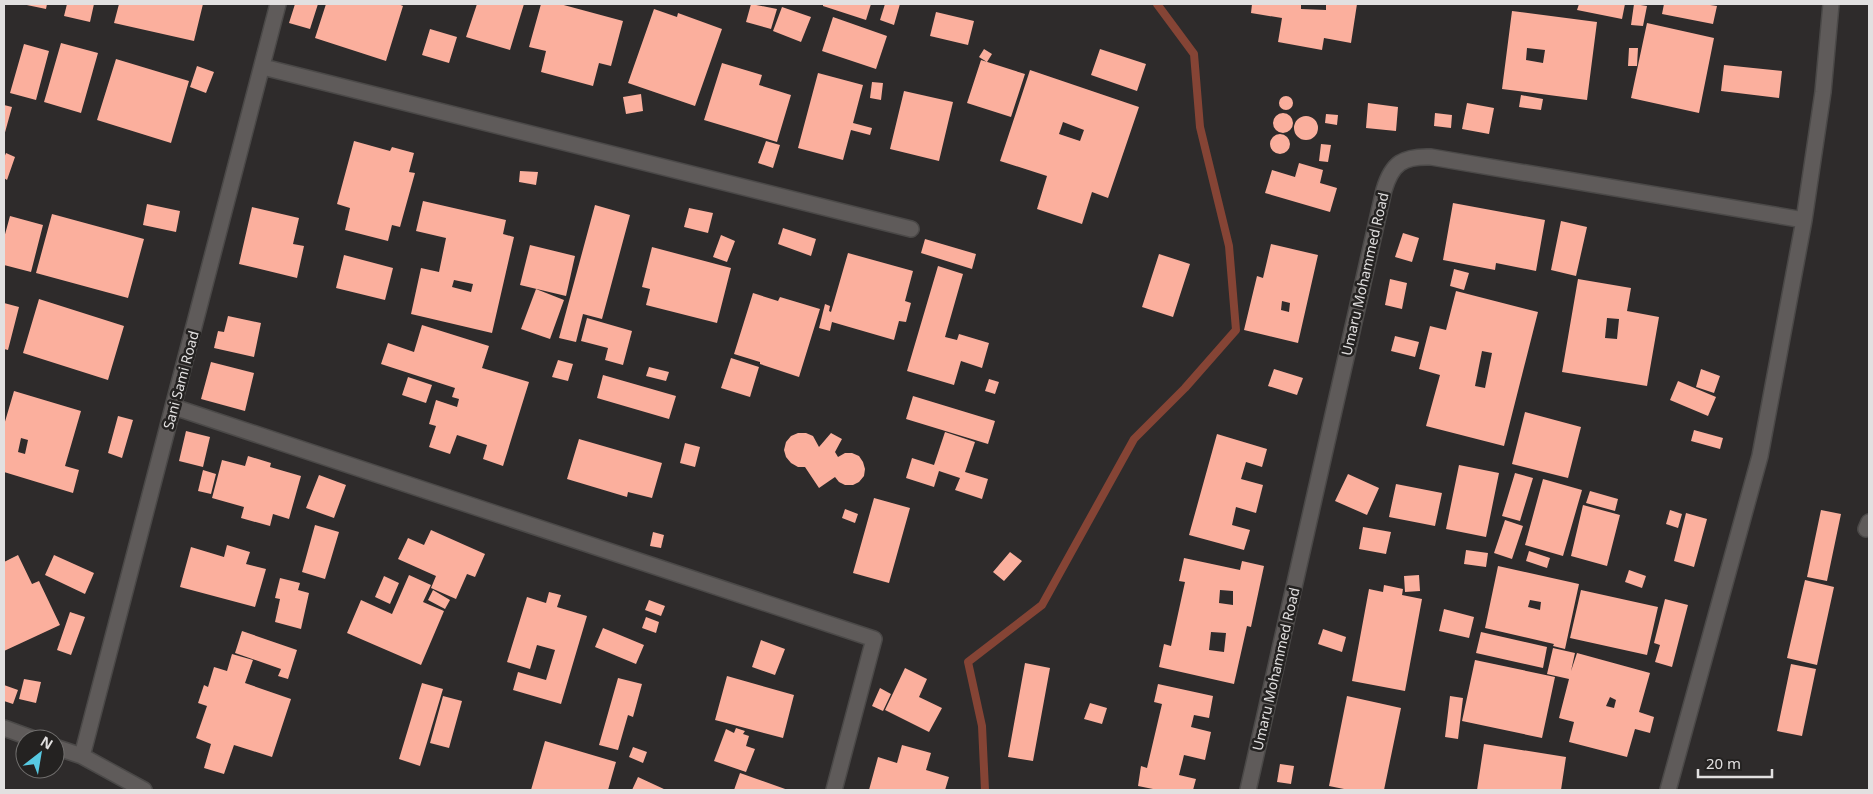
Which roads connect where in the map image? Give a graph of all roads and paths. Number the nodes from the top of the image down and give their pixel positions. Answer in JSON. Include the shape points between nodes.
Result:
{"nodes":[{"id":1,"x":278,"y":4,"type":"edge"},
{"id":2,"x":1830,"y":4,"type":"edge"},
{"id":3,"x":263,"y":67,"type":"junction"},
{"id":4,"x":1804,"y":220,"type":"junction"},
{"id":5,"x":911,"y":229,"type":"dead end"},
{"id":6,"x":174,"y":407,"type":"junction"},
{"id":7,"x":65,"y":750,"type":"edge"},
{"id":8,"x":82,"y":756,"type":"junction"},
{"id":9,"x":140,"y":790,"type":"edge"},
{"id":10,"x":834,"y":790,"type":"edge"},
{"id":11,"x":1248,"y":790,"type":"edge"},
{"id":12,"x":1668,"y":790,"type":"edge"}],
"edges":[{"from":1,"to":3,"type":"street","name":"Sani Sami Road"},
{"from":2,"to":4,"type":"street","via":[[1823,92]]},
{"from":3,"to":5,"type":"street"},
{"from":3,"to":6,"type":"street","name":"Sani Sami Road"},
{"from":4,"to":11,"type":"street","name":"Umaru Mohammed Road","via":[[1431,157],[1412,156],[1395,166],[1384,190]]},
{"from":4,"to":12,"type":"street","via":[[1760,456]]},
{"from":6,"to":8,"type":"street","name":"Sani Sami Road"},
{"from":6,"to":10,"type":"street","via":[[874,639]]},
{"from":7,"to":8,"type":"street"},
{"from":8,"to":9,"type":"street"}]}
